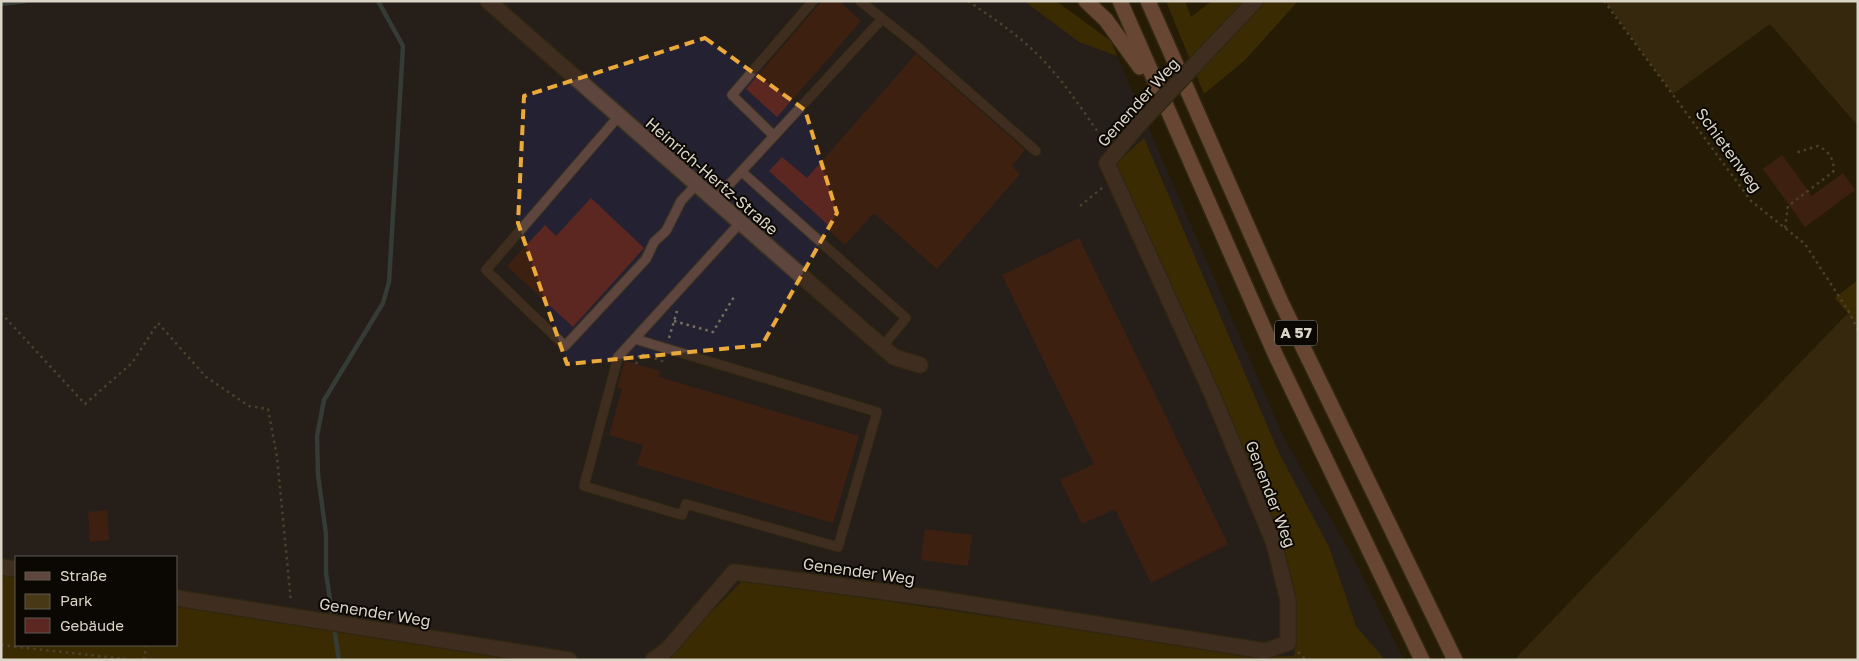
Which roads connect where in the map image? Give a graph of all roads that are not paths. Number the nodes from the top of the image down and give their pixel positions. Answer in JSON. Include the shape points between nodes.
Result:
{"nodes":[{"id":1,"x":488,"y":1,"type":"edge"},
{"id":2,"x":813,"y":1,"type":"edge"},
{"id":3,"x":860,"y":1,"type":"edge"},
{"id":4,"x":1086,"y":1,"type":"edge"},
{"id":5,"x":1120,"y":1,"type":"edge"},
{"id":6,"x":1148,"y":1,"type":"edge"},
{"id":7,"x":1255,"y":1,"type":"edge"},
{"id":8,"x":882,"y":19,"type":"junction"},
{"id":9,"x":1161,"y":97,"type":"junction"},
{"id":10,"x":618,"y":117,"type":"junction"},
{"id":11,"x":774,"y":136,"type":"junction"},
{"id":12,"x":1036,"y":151,"type":"dead end"},
{"id":13,"x":742,"y":172,"type":"junction"},
{"id":14,"x":696,"y":185,"type":"junction"},
{"id":15,"x":714,"y":201,"type":"junction"},
{"id":16,"x":740,"y":223,"type":"junction"},
{"id":17,"x":635,"y":339,"type":"junction"},
{"id":18,"x":882,"y":347,"type":"junction"},
{"id":19,"x":920,"y":365,"type":"dead end"},
{"id":20,"x":1,"y":567,"type":"edge"},
{"id":21,"x":15,"y":569,"type":"edge"},
{"id":22,"x":178,"y":598,"type":"edge"},
{"id":23,"x":569,"y":660,"type":"edge"},
{"id":24,"x":653,"y":660,"type":"edge"},
{"id":25,"x":1422,"y":660,"type":"edge"},
{"id":26,"x":1456,"y":660,"type":"edge"}],
"edges":[{"from":1,"to":10,"type":"street","name":"Heinrich-Hertz-Straße"},
{"from":2,"to":11,"type":"lane","via":[[732,95]]},
{"from":3,"to":8,"type":"lane"},
{"from":4,"to":9,"type":"highway","via":[[1120,38]]},
{"from":5,"to":9,"type":"highway","number":"A 57"},
{"from":6,"to":26,"type":"highway","number":"A 57","via":[[1281,302]]},
{"from":7,"to":24,"type":"street","name":"Genender Weg","bridge":true,"via":[[1140,122],[1107,163],[1212,394],[1274,543],[1288,600],[1288,643],[1265,651],[940,599],[734,572],[668,649]]},
{"from":8,"to":11,"type":"lane"},
{"from":8,"to":12,"type":"lane"},
{"from":9,"to":25,"type":"highway","number":"A 57","via":[[1276,356]]},
{"from":10,"to":14,"type":"street","name":"Heinrich-Hertz-Straße"},
{"from":10,"to":14,"type":"lane","via":[[486,270],[564,346],[646,260],[681,201]]},
{"from":11,"to":13,"type":"lane"},
{"from":13,"to":15,"type":"lane"},
{"from":13,"to":18,"type":"lane","via":[[906,318]]},
{"from":14,"to":15,"type":"street","name":"Heinrich-Hertz-Straße"},
{"from":15,"to":16,"type":"street","name":"Heinrich-Hertz-Straße"},
{"from":16,"to":17,"type":"lane"},
{"from":16,"to":18,"type":"street","name":"Heinrich-Hertz-Straße"},
{"from":17,"to":17,"type":"lane","via":[[618,357],[584,486],[682,515],[686,504],[838,547],[877,412]]},
{"from":18,"to":19,"type":"street","name":"Heinrich-Hertz-Straße","via":[[894,357]]},
{"from":20,"to":21,"type":"street"},
{"from":22,"to":23,"type":"street","name":"Genender Weg"}]}
